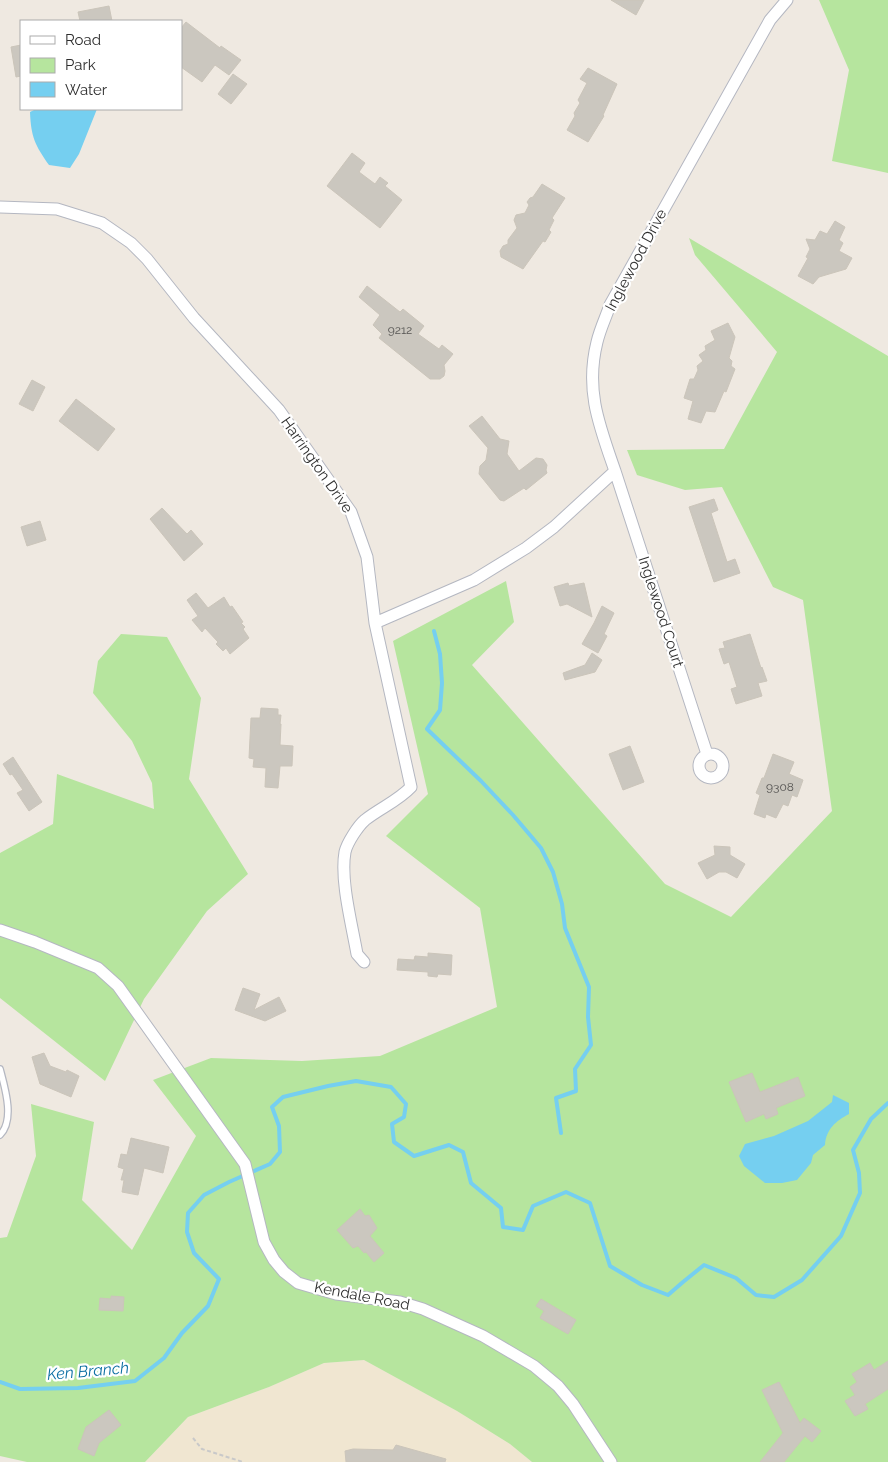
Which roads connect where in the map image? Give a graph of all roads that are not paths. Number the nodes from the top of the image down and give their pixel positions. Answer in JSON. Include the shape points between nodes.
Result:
{"nodes":[{"id":1,"x":785,"y":0,"type":"edge"},
{"id":2,"x":0,"y":207,"type":"edge"},
{"id":3,"x":614,"y":471,"type":"junction"},
{"id":4,"x":374,"y":623,"type":"junction"},
{"id":5,"x":708,"y":754,"type":"dead end"},
{"id":6,"x":0,"y":930,"type":"edge"},
{"id":7,"x":364,"y":962,"type":"dead end"},
{"id":8,"x":0,"y":1069,"type":"edge"},
{"id":9,"x":0,"y":1136,"type":"edge"},
{"id":10,"x":611,"y":1462,"type":"edge"}],
"edges":[{"from":1,"to":3,"type":"street","name":"Inglewood Drive","via":[[770,20],[610,305],[598,341],[593,395]]},
{"from":2,"to":4,"type":"street","name":"Harrington Drive","via":[[56,209],[102,223],[147,259],[194,318],[279,410],[351,512],[367,557]]},
{"from":3,"to":4,"type":"street","via":[[554,527],[526,548],[474,580]]},
{"from":3,"to":5,"type":"street","name":"Inglewood Court"},
{"from":4,"to":7,"type":"street","name":"Harrington Drive","via":[[412,786],[364,821],[345,851],[344,880],[357,954]]},
{"from":6,"to":10,"type":"street","name":"Kendale Road","via":[[98,968],[118,986],[245,1164],[264,1242],[284,1272],[298,1283],[336,1294],[400,1302],[423,1309],[483,1336],[534,1366],[558,1386]]},
{"from":8,"to":9,"type":"lane","via":[[7,1094],[8,1123]]}]}
